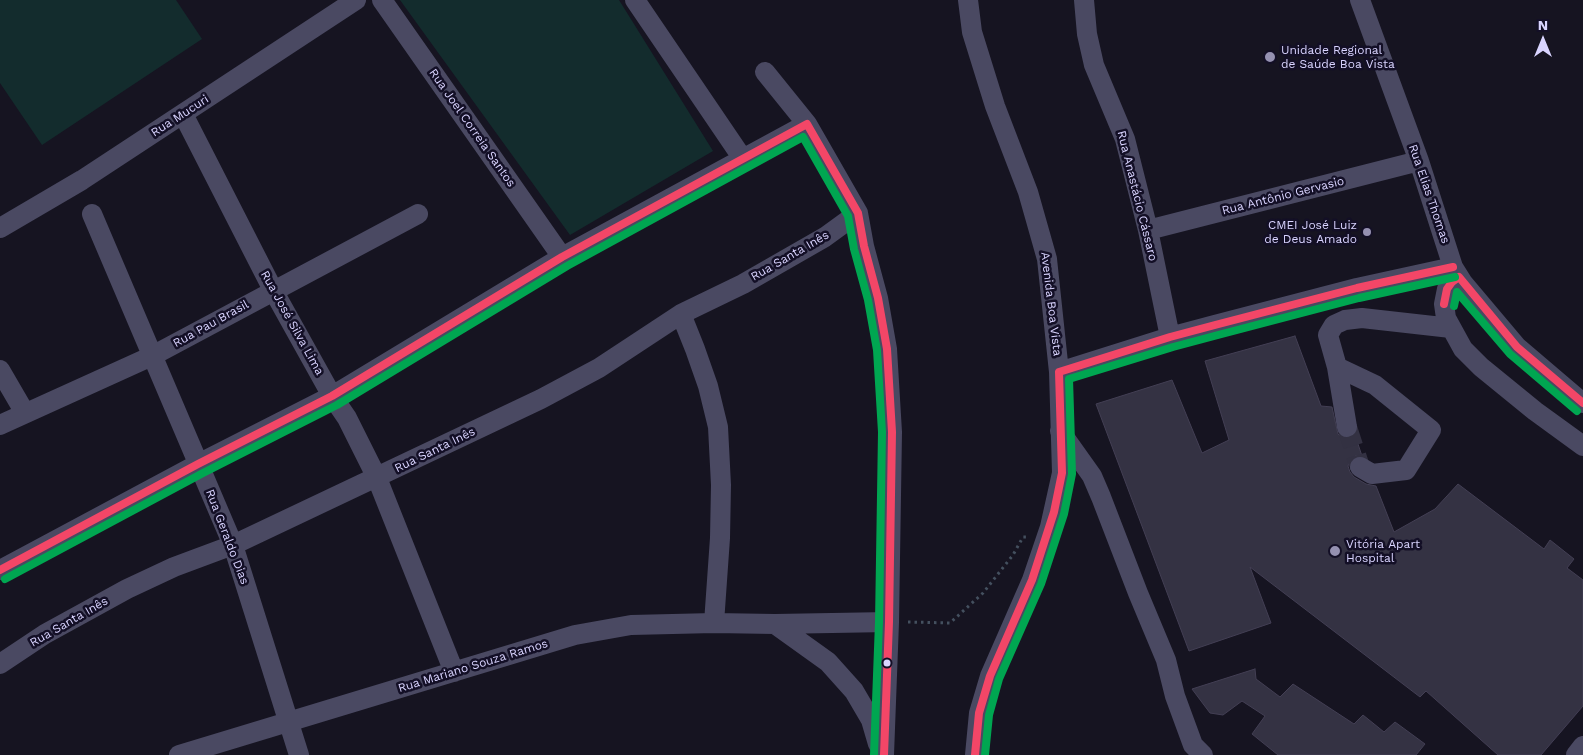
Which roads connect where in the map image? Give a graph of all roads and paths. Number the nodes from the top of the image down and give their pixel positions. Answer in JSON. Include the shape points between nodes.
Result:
{"nodes":[{"id":1,"x":356,"y":0,"type":"edge"},
{"id":2,"x":382,"y":0,"type":"edge"},
{"id":3,"x":635,"y":0,"type":"edge"},
{"id":4,"x":968,"y":0,"type":"edge"},
{"id":5,"x":1084,"y":0,"type":"edge"},
{"id":6,"x":1360,"y":0,"type":"edge"},
{"id":7,"x":765,"y":72,"type":"dead end"},
{"id":8,"x":182,"y":114,"type":"junction"},
{"id":9,"x":807,"y":124,"type":"junction"},
{"id":10,"x":743,"y":159,"type":"junction"},
{"id":11,"x":1419,"y":161,"type":"junction"},
{"id":12,"x":858,"y":212,"type":"junction"},
{"id":13,"x":92,"y":214,"type":"dead end"},
{"id":14,"x":418,"y":214,"type":"dead end"},
{"id":15,"x":0,"y":228,"type":"edge"},
{"id":16,"x":1148,"y":230,"type":"junction"},
{"id":17,"x":562,"y":257,"type":"junction"},
{"id":18,"x":1456,"y":272,"type":"junction"},
{"id":19,"x":273,"y":290,"type":"junction"},
{"id":20,"x":680,"y":314,"type":"junction"},
{"id":21,"x":1451,"y":328,"type":"junction"},
{"id":22,"x":1170,"y":337,"type":"junction"},
{"id":23,"x":152,"y":356,"type":"junction"},
{"id":24,"x":1337,"y":367,"type":"junction"},
{"id":25,"x":0,"y":370,"type":"edge"},
{"id":26,"x":1059,"y":372,"type":"junction"},
{"id":27,"x":332,"y":396,"type":"junction"},
{"id":28,"x":1583,"y":403,"type":"edge"},
{"id":29,"x":25,"y":413,"type":"junction"},
{"id":30,"x":0,"y":425,"type":"edge"},
{"id":31,"x":1347,"y":427,"type":"tunnel mouth"},
{"id":32,"x":1060,"y":431,"type":"junction"},
{"id":33,"x":1574,"y":443,"type":"edge"},
{"id":34,"x":198,"y":464,"type":"junction"},
{"id":35,"x":1360,"y":467,"type":"dead end"},
{"id":36,"x":377,"y":478,"type":"junction"},
{"id":37,"x":1023,"y":537,"type":"dead end"},
{"id":38,"x":233,"y":545,"type":"junction"},
{"id":39,"x":0,"y":570,"type":"edge"},
{"id":40,"x":889,"y":622,"type":"junction"},
{"id":41,"x":714,"y":623,"type":"junction"},
{"id":42,"x":775,"y":624,"type":"junction"},
{"id":43,"x":0,"y":664,"type":"edge"},
{"id":44,"x":454,"y":672,"type":"junction"},
{"id":45,"x":289,"y":721,"type":"junction"},
{"id":46,"x":1583,"y":746,"type":"edge"},
{"id":47,"x":1193,"y":752,"type":"edge"},
{"id":48,"x":179,"y":755,"type":"edge"},
{"id":49,"x":299,"y":755,"type":"edge"},
{"id":50,"x":882,"y":755,"type":"edge"},
{"id":51,"x":975,"y":755,"type":"edge"},
{"id":52,"x":1576,"y":755,"type":"edge"}],
"edges":[{"from":1,"to":8,"type":"street","name":"Rua Mucuri"},
{"from":2,"to":17,"type":"street","name":"Rua Joel Correia Santos"},
{"from":3,"to":10,"type":"street"},
{"from":4,"to":26,"type":"street","name":"Avenida Boa Vista","via":[[972,32],[995,106],[1028,192],[1047,259]]},
{"from":5,"to":16,"type":"street","name":"Rua Anastácio Cássaro","via":[[1094,65],[1125,138]]},
{"from":6,"to":11,"type":"street","name":"Rua Elias Thomas"},
{"from":7,"to":9,"type":"street"},
{"from":8,"to":15,"type":"street","name":"Rua Mucuri","via":[[82,180]]},
{"from":8,"to":19,"type":"street","name":"Rua José Silva Lima"},
{"from":9,"to":10,"type":"street"},
{"from":9,"to":12,"type":"street"},
{"from":10,"to":17,"type":"street"},
{"from":11,"to":16,"type":"street","name":"Rua Antônio Gervasio"},
{"from":11,"to":18,"type":"street","name":"Rua Elias Thomas"},
{"from":12,"to":20,"type":"street","name":"Rua Santa Inês","via":[[825,237],[743,284]]},
{"from":12,"to":40,"type":"street","via":[[878,298],[891,392]]},
{"from":13,"to":23,"type":"street","name":"Rua Geraldo Dias"},
{"from":14,"to":19,"type":"street","name":"Rua Pau Brasil"},
{"from":16,"to":22,"type":"street","name":"Rua Anastácio Cássaro"},
{"from":17,"to":27,"type":"street"},
{"from":18,"to":21,"type":"street","via":[[1444,304]]},
{"from":18,"to":22,"type":"street","via":[[1357,288]]},
{"from":18,"to":28,"type":"street","name":"Rua Elias Thomas","via":[[1517,347]]},
{"from":19,"to":23,"type":"street","name":"Rua Pau Brasil"},
{"from":19,"to":27,"type":"street","name":"Rua José Silva Lima"},
{"from":20,"to":36,"type":"street","name":"Rua Santa Inês","via":[[599,368]]},
{"from":20,"to":41,"type":"street","via":[[708,386],[718,428],[720,538]]},
{"from":21,"to":24,"type":"street","via":[[1362,318],[1345,320],[1334,325],[1328,335]]},
{"from":21,"to":33,"type":"street","via":[[1481,367]]},
{"from":22,"to":26,"type":"street"},
{"from":23,"to":29,"type":"street","name":"Rua Pau Brasil"},
{"from":23,"to":34,"type":"street","name":"Rua Geraldo Dias"},
{"from":24,"to":31,"type":"street"},
{"from":24,"to":35,"type":"street","via":[[1375,385],[1431,430],[1406,470],[1372,474]]},
{"from":25,"to":29,"type":"street"},
{"from":26,"to":32,"type":"street","name":"Avenida Boa Vista"},
{"from":27,"to":34,"type":"street"},
{"from":27,"to":36,"type":"street","name":"Rua José Silva Lima","via":[[347,418]]},
{"from":29,"to":30,"type":"street","name":"Rua Pau Brasil"},
{"from":32,"to":47,"type":"street","via":[[1092,476],[1101,497],[1166,660]]},
{"from":32,"to":51,"type":"street","name":"Avenida Boa Vista","via":[[1062,473],[1052,520],[1032,580],[990,676],[979,713]]},
{"from":34,"to":38,"type":"street","name":"Rua Geraldo Dias"},
{"from":34,"to":39,"type":"street"},
{"from":36,"to":38,"type":"street","name":"Rua Santa Inês"},
{"from":36,"to":44,"type":"street","name":"Rua José Silva Lima"},
{"from":37,"to":40,"type":"path","via":[[1013,555],[982,593],[950,623]]},
{"from":38,"to":43,"type":"street","name":"Rua Santa Inês","via":[[127,589],[45,634]]},
{"from":38,"to":45,"type":"street","name":"Rua Geraldo Dias"},
{"from":40,"to":42,"type":"street","name":"Rua Mariano Souza Ramos"},
{"from":40,"to":50,"type":"street"},
{"from":41,"to":42,"type":"street","name":"Rua Mariano Souza Ramos"},
{"from":41,"to":44,"type":"street","name":"Rua Mariano Souza Ramos","via":[[631,625],[575,635]]},
{"from":42,"to":50,"type":"street","via":[[828,662],[854,691],[871,720]]},
{"from":44,"to":45,"type":"street","name":"Rua Mariano Souza Ramos"},
{"from":45,"to":48,"type":"street","name":"Rua Mariano Souza Ramos"},
{"from":45,"to":49,"type":"street","name":"Rua Geraldo Dias"},
{"from":46,"to":52,"type":"street"}]}
